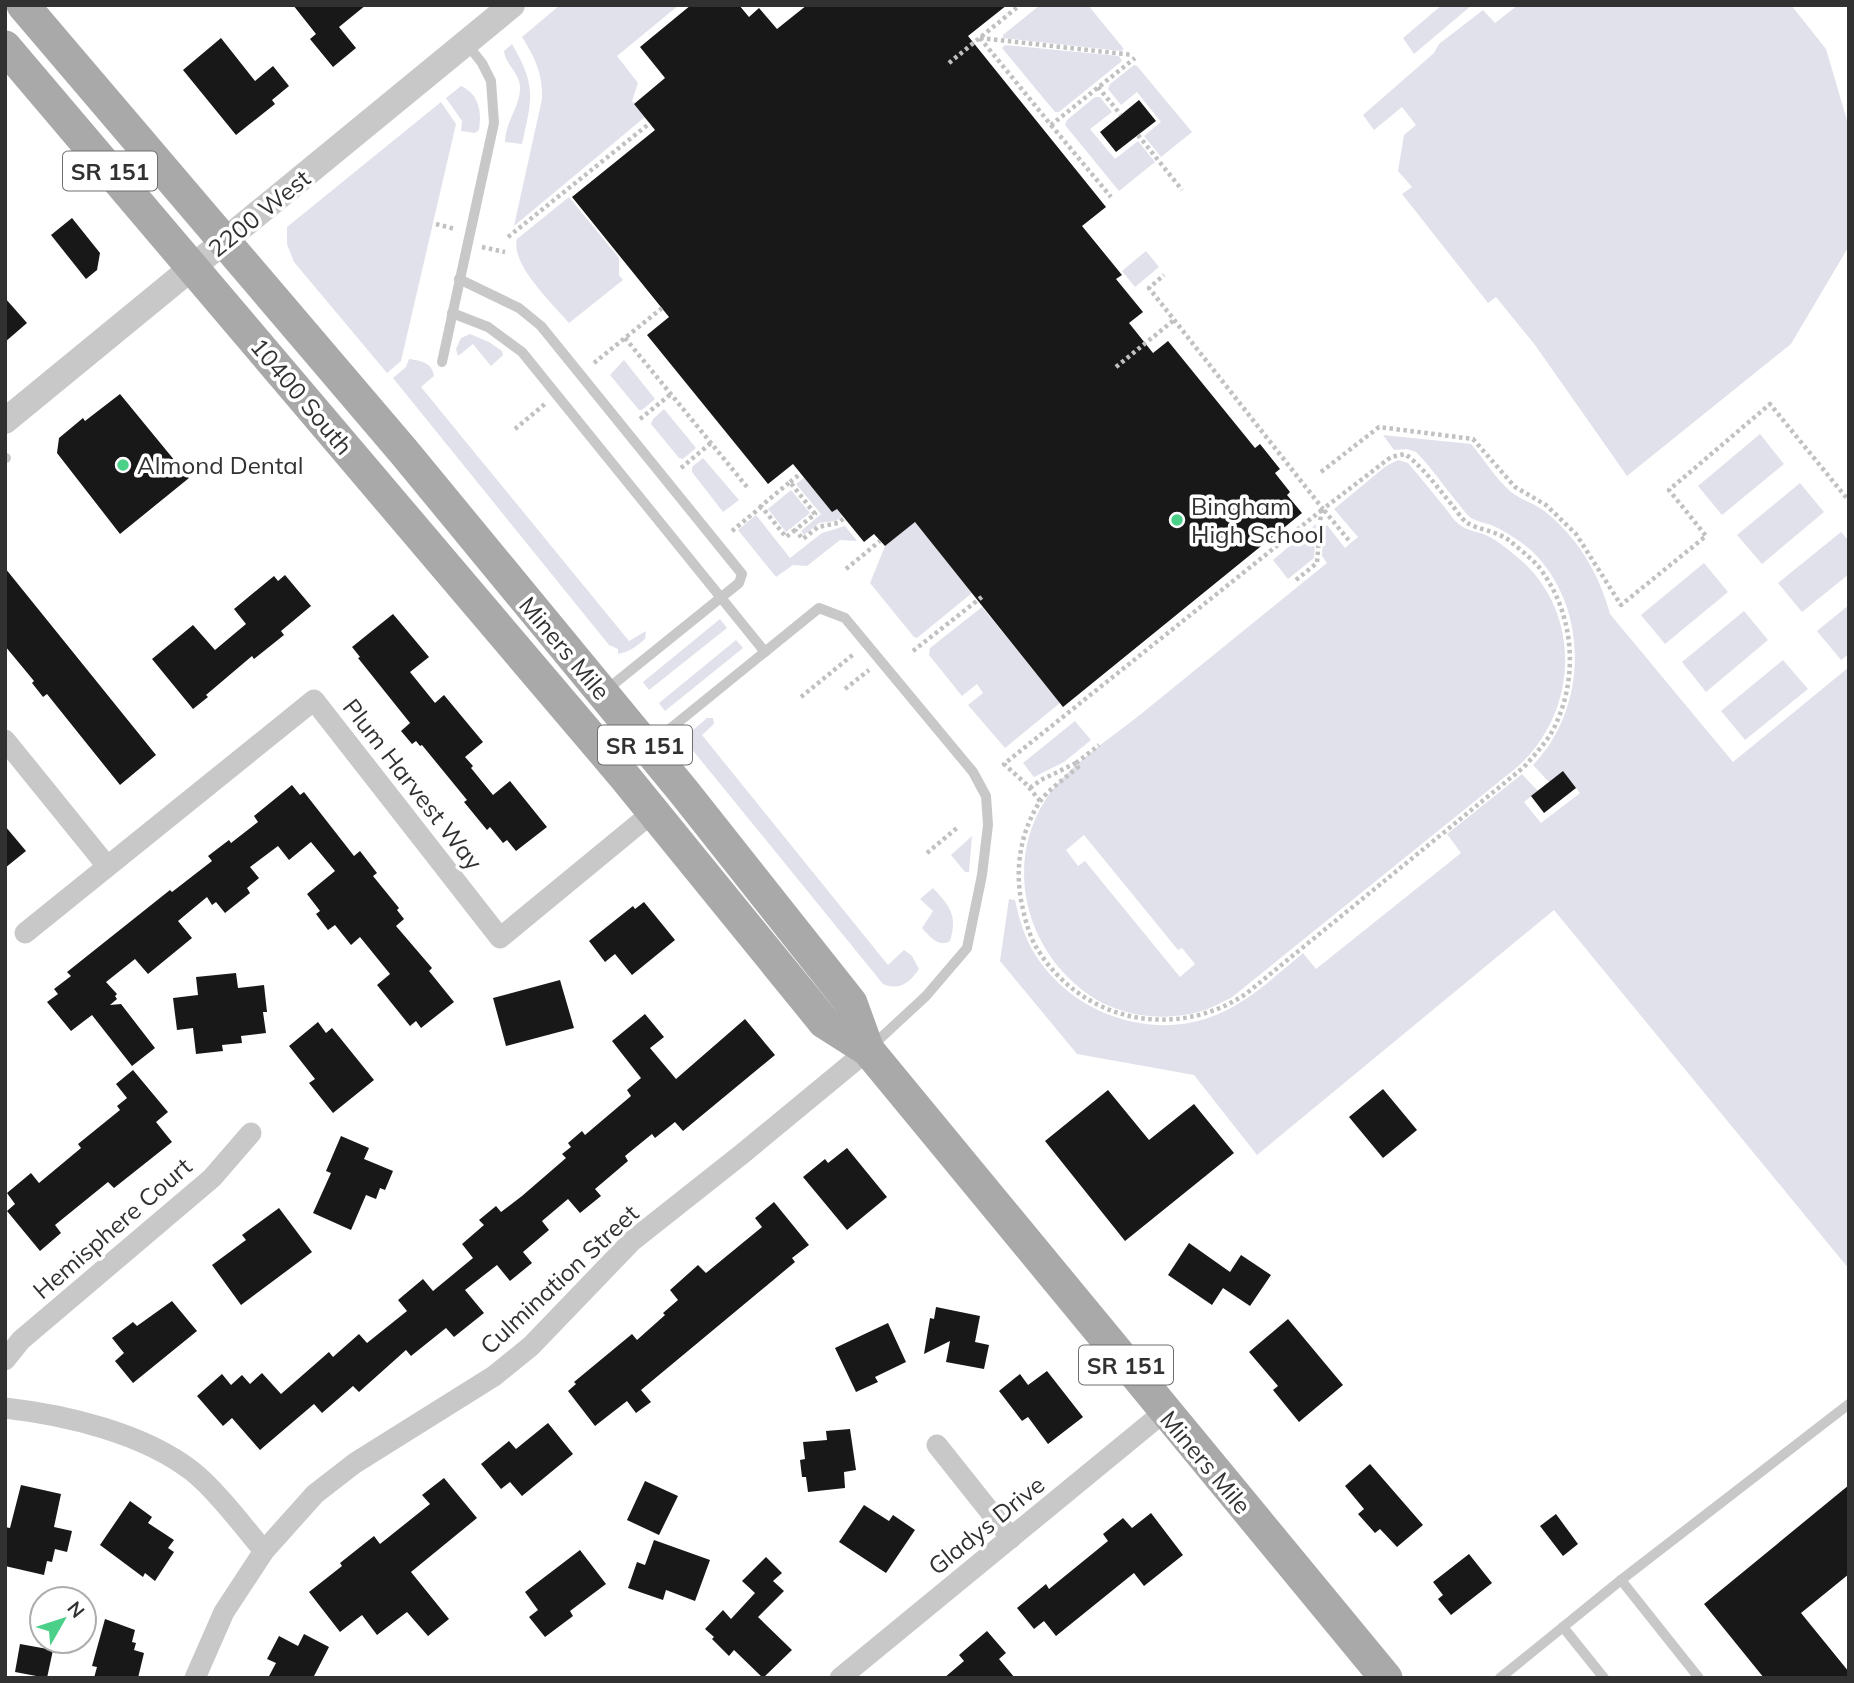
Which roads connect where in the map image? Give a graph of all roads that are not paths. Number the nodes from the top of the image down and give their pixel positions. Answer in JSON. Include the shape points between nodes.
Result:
{"nodes":[{"id":1,"x":23,"y":5,"type":"edge"},
{"id":2,"x":512,"y":5,"type":"edge"},
{"id":3,"x":466,"y":43,"type":"junction"},
{"id":4,"x":5,"y":47,"type":"edge"},
{"id":5,"x":225,"y":241,"type":"junction"},
{"id":6,"x":192,"y":268,"type":"junction"},
{"id":7,"x":459,"y":279,"type":"junction"},
{"id":8,"x":452,"y":313,"type":"junction"},
{"id":9,"x":442,"y":362,"type":"dead end"},
{"id":10,"x":5,"y":421,"type":"edge"},
{"id":11,"x":404,"y":452,"type":"joint"},
{"id":12,"x":721,"y":597,"type":"junction"},
{"id":13,"x":765,"y":652,"type":"junction"},
{"id":14,"x":603,"y":693,"type":"junction"},
{"id":15,"x":575,"y":718,"type":"joint"},
{"id":16,"x":5,"y":740,"type":"edge"},
{"id":17,"x":648,"y":749,"type":"junction"},
{"id":18,"x":653,"y":812,"type":"junction"},
{"id":19,"x":107,"y":866,"type":"junction"},
{"id":20,"x":24,"y":933,"type":"dead end"},
{"id":21,"x":868,"y":1050,"type":"junction"},
{"id":22,"x":251,"y":1133,"type":"dead end"},
{"id":23,"x":5,"y":1360,"type":"edge"},
{"id":24,"x":1849,"y":1404,"type":"edge"},
{"id":25,"x":5,"y":1408,"type":"edge"},
{"id":26,"x":1164,"y":1412,"type":"junction"},
{"id":27,"x":937,"y":1445,"type":"dead end"},
{"id":28,"x":1011,"y":1538,"type":"junction"},
{"id":29,"x":264,"y":1551,"type":"junction"},
{"id":30,"x":1621,"y":1580,"type":"junction"},
{"id":31,"x":1563,"y":1627,"type":"junction"},
{"id":32,"x":852,"y":1674,"type":"edge"},
{"id":33,"x":195,"y":1678,"type":"edge"},
{"id":34,"x":1386,"y":1678,"type":"edge"},
{"id":35,"x":1500,"y":1678,"type":"edge"},
{"id":36,"x":1604,"y":1678,"type":"edge"},
{"id":37,"x":1699,"y":1678,"type":"edge"}],
"edges":[{"from":1,"to":5,"type":"main road","name":"10400 South","number":"SR 151"},
{"from":2,"to":3,"type":"street","name":"2200 West"},
{"from":3,"to":5,"type":"street","name":"2200 West"},
{"from":3,"to":7,"type":"lane","via":[[491,81],[494,123]]},
{"from":4,"to":6,"type":"main road","name":"10400 South","number":"SR 151"},
{"from":5,"to":6,"type":"street","name":"2200 West"},
{"from":5,"to":11,"type":"main road","name":"10400 South","number":"SR 151"},
{"from":6,"to":10,"type":"street","name":"2200 West"},
{"from":6,"to":15,"type":"main road","name":"10400 South","number":"SR 151","via":[[326,433]]},
{"from":7,"to":8,"type":"lane"},
{"from":7,"to":12,"type":"lane","via":[[519,308],[541,327],[635,440],[742,574],[739,583]]},
{"from":8,"to":9,"type":"lane"},
{"from":8,"to":12,"type":"lane","via":[[488,327],[522,352]]},
{"from":11,"to":14,"type":"main road","name":"Miners Mile","number":"SR 151"},
{"from":12,"to":13,"type":"lane"},
{"from":12,"to":14,"type":"lane"},
{"from":13,"to":17,"type":"lane"},
{"from":13,"to":21,"type":"lane","via":[[819,608],[845,618],[972,772],[986,796],[982,875],[967,948],[926,996]]},
{"from":14,"to":17,"type":"main road","name":"Miners Mile","number":"SR 151"},
{"from":15,"to":18,"type":"main road","name":"Miners Mile","number":"SR 151"},
{"from":16,"to":19,"type":"street"},
{"from":17,"to":21,"type":"main road","name":"Miners Mile","number":"SR 151","via":[[850,1003]]},
{"from":18,"to":19,"type":"street","name":"Plum Harvest Way","via":[[499,938],[314,700]]},
{"from":18,"to":21,"type":"main road","name":"Miners Mile","number":"SR 151","via":[[824,1022]]},
{"from":19,"to":20,"type":"street","name":"Plum Harvest Way"},
{"from":21,"to":26,"type":"main road","name":"Miners Mile","number":"SR 151"},
{"from":21,"to":29,"type":"street","name":"Culmination Street","via":[[632,1241],[531,1346],[494,1376],[314,1494]]},
{"from":22,"to":23,"type":"street","name":"Hemisphere Court","via":[[212,1178],[21,1340]]},
{"from":24,"to":30,"type":"lane"},
{"from":25,"to":29,"type":"street","via":[[133,1437],[166,1453],[194,1472]]},
{"from":26,"to":28,"type":"street","name":"Gladys Drive"},
{"from":26,"to":34,"type":"main road","name":"Miners Mile","number":"SR 151"},
{"from":27,"to":28,"type":"street"},
{"from":28,"to":32,"type":"street","name":"Gladys Drive"},
{"from":29,"to":33,"type":"street","name":"Culmination Street","via":[[224,1612]]},
{"from":30,"to":31,"type":"lane"},
{"from":30,"to":37,"type":"lane"},
{"from":31,"to":35,"type":"lane"},
{"from":31,"to":36,"type":"lane"}]}
